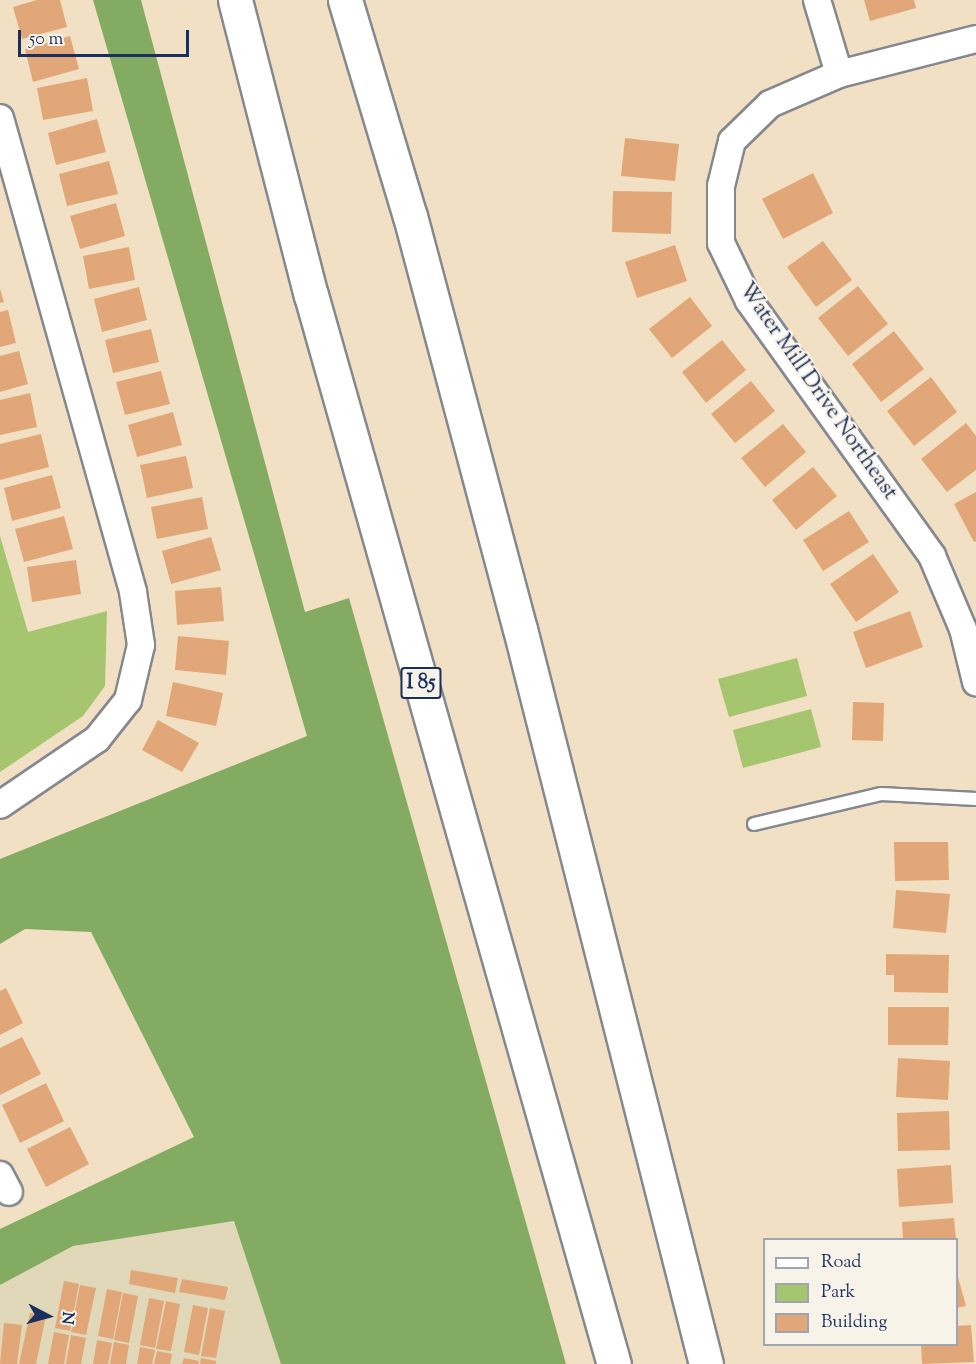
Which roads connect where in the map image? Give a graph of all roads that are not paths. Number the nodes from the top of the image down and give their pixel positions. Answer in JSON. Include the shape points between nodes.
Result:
{"nodes":[{"id":1,"x":235,"y":0,"type":"edge"},
{"id":2,"x":345,"y":0,"type":"edge"},
{"id":3,"x":817,"y":0,"type":"edge"},
{"id":4,"x":976,"y":39,"type":"edge"},
{"id":5,"x":838,"y":74,"type":"junction"},
{"id":6,"x":0,"y":118,"type":"edge"},
{"id":7,"x":976,"y":682,"type":"edge"},
{"id":8,"x":976,"y":799,"type":"edge"},
{"id":9,"x":0,"y":805,"type":"edge"},
{"id":10,"x":754,"y":824,"type":"dead end"},
{"id":11,"x":614,"y":1364,"type":"edge"},
{"id":12,"x":706,"y":1364,"type":"edge"}],
"edges":[{"from":1,"to":11,"type":"highway","number":"I 85","via":[[311,295]]},
{"from":2,"to":12,"type":"highway","via":[[410,216],[517,618]]},
{"from":3,"to":5,"type":"street"},
{"from":4,"to":5,"type":"street","name":"Water Mill Drive Northeast"},
{"from":5,"to":7,"type":"street","name":"Water Mill Drive Northeast","via":[[770,104],[732,141],[721,186],[722,243],[749,301],[932,556],[963,629]]},
{"from":6,"to":9,"type":"street","via":[[133,592],[141,645],[128,700],[98,740]]},
{"from":8,"to":10,"type":"lane","via":[[881,794]]}]}
